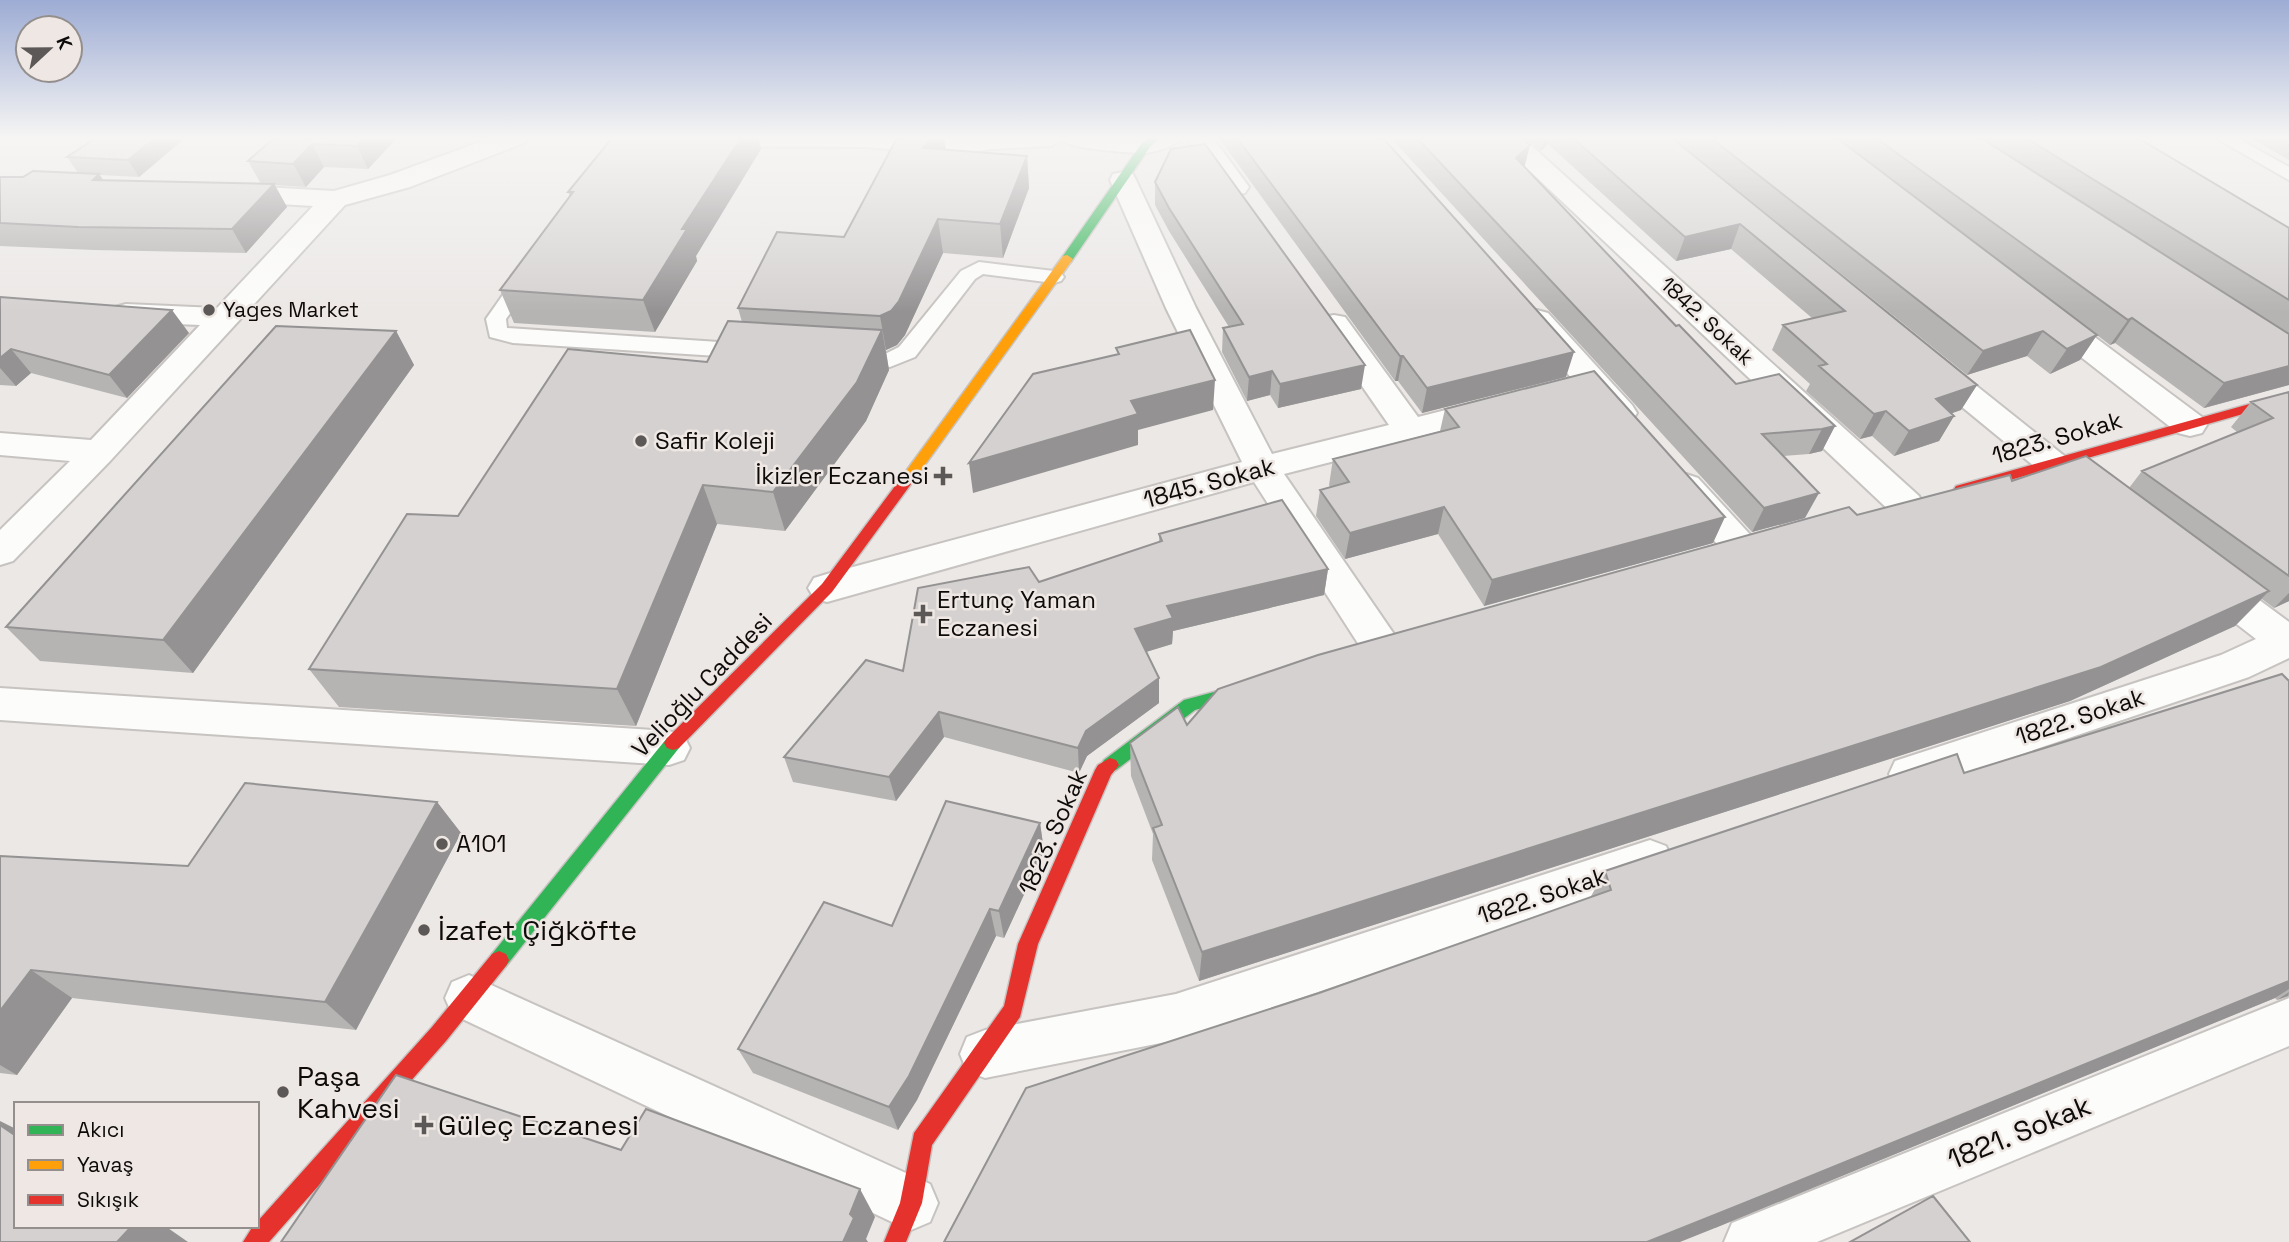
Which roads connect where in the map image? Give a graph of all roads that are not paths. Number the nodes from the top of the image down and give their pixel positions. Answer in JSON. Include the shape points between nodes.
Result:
{"nodes":[{"id":1,"x":273,"y":196,"type":"edge"},
{"id":2,"x":349,"y":196,"type":"edge"},
{"id":3,"x":1110,"y":196,"type":"edge"},
{"id":4,"x":1130,"y":196,"type":"edge"},
{"id":5,"x":1242,"y":196,"type":"edge"},
{"id":6,"x":1570,"y":196,"type":"edge"},
{"id":7,"x":335,"y":200,"type":"junction"},
{"id":8,"x":1248,"y":205,"type":"edge"},
{"id":9,"x":541,"y":256,"type":"edge"},
{"id":10,"x":1054,"y":277,"type":"junction"},
{"id":11,"x":2024,"y":298,"type":"edge"},
{"id":12,"x":1520,"y":301,"type":"edge"},
{"id":13,"x":1321,"y":307,"type":"edge"},
{"id":14,"x":102,"y":312,"type":"edge"},
{"id":15,"x":225,"y":317,"type":"junction"},
{"id":16,"x":735,"y":326,"type":"edge"},
{"id":17,"x":1900,"y":340,"type":"edge"},
{"id":18,"x":721,"y":349,"type":"junction"},
{"id":19,"x":763,"y":352,"type":"edge"},
{"id":20,"x":833,"y":358,"type":"edge"},
{"id":21,"x":1593,"y":383,"type":"junction"},
{"id":22,"x":2289,"y":397,"type":"edge"},
{"id":23,"x":2190,"y":425,"type":"junction"},
{"id":24,"x":1410,"y":430,"type":"junction"},
{"id":25,"x":1637,"y":432,"type":"edge"},
{"id":26,"x":0,"y":444,"type":"edge"},
{"id":27,"x":99,"y":452,"type":"junction"},
{"id":28,"x":1664,"y":461,"type":"edge"},
{"id":29,"x":2051,"y":464,"type":"junction"},
{"id":30,"x":1262,"y":468,"type":"junction"},
{"id":31,"x":1945,"y":494,"type":"edge"},
{"id":32,"x":2104,"y":504,"type":"edge"},
{"id":33,"x":1902,"y":506,"type":"edge"},
{"id":34,"x":1743,"y":550,"type":"edge"},
{"id":35,"x":0,"y":552,"type":"edge"},
{"id":36,"x":2179,"y":561,"type":"edge"},
{"id":37,"x":827,"y":588,"type":"junction"},
{"id":38,"x":2288,"y":641,"type":"edge"},
{"id":39,"x":1384,"y":651,"type":"edge"},
{"id":40,"x":1281,"y":680,"type":"edge"},
{"id":41,"x":0,"y":704,"type":"edge"},
{"id":42,"x":669,"y":748,"type":"junction"},
{"id":43,"x":1877,"y":785,"type":"edge"},
{"id":44,"x":1692,"y":846,"type":"edge"},
{"id":45,"x":469,"y":998,"type":"junction"},
{"id":46,"x":2288,"y":1023,"type":"edge"},
{"id":47,"x":985,"y":1054,"type":"junction"},
{"id":48,"x":903,"y":1222,"type":"edge"},
{"id":49,"x":254,"y":1242,"type":"edge"},
{"id":50,"x":1751,"y":1242,"type":"edge"}],
"edges":[{"from":1,"to":7,"type":"street"},
{"from":2,"to":7,"type":"street"},
{"from":3,"to":10,"type":"street","name":"Velioğlu Caddesi"},
{"from":4,"to":30,"type":"street"},
{"from":5,"to":8,"type":"street"},
{"from":6,"to":33,"type":"street","name":"1842. Sokak"},
{"from":7,"to":15,"type":"street"},
{"from":9,"to":18,"type":"lane","via":[[496,319],[497,331],[513,337]]},
{"from":10,"to":20,"type":"lane","via":[[979,268],[968,275],[906,352],[890,360]]},
{"from":10,"to":37,"type":"street","name":"Velioğlu Caddesi"},
{"from":11,"to":23,"type":"street"},
{"from":12,"to":21,"type":"street"},
{"from":13,"to":24,"type":"street"},
{"from":14,"to":15,"type":"street"},
{"from":15,"to":27,"type":"street"},
{"from":16,"to":18,"type":"lane"},
{"from":17,"to":29,"type":"street"},
{"from":18,"to":19,"type":"lane"},
{"from":21,"to":24,"type":"street","name":"1845. Sokak"},
{"from":21,"to":25,"type":"street"},
{"from":22,"to":23,"type":"street","name":"1823. Sokak"},
{"from":23,"to":29,"type":"street","name":"1823. Sokak"},
{"from":24,"to":30,"type":"street","name":"1845. Sokak"},
{"from":26,"to":27,"type":"street"},
{"from":27,"to":35,"type":"street"},
{"from":28,"to":34,"type":"street"},
{"from":29,"to":31,"type":"street","name":"1823. Sokak"},
{"from":29,"to":32,"type":"street"},
{"from":30,"to":37,"type":"street","name":"1845. Sokak"},
{"from":30,"to":39,"type":"street"},
{"from":36,"to":38,"type":"street"},
{"from":37,"to":42,"type":"street","name":"Velioğlu Caddesi"},
{"from":38,"to":43,"type":"street","name":"1822. Sokak","via":[[2235,666]]},
{"from":40,"to":47,"type":"street","name":"1823. Sokak","via":[[1191,705],[1104,770],[1028,944],[1013,1010]]},
{"from":41,"to":42,"type":"street"},
{"from":42,"to":45,"type":"street","name":"Velioğlu Caddesi"},
{"from":44,"to":47,"type":"street","name":"1822. Sokak","via":[[1176,1017]]},
{"from":45,"to":48,"type":"street"},
{"from":45,"to":49,"type":"street","name":"Velioğlu Caddesi"},
{"from":46,"to":50,"type":"street","name":"1821. Sokak"},
{"from":47,"to":48,"type":"street","name":"1823. Sokak","via":[[922,1141]]}]}
